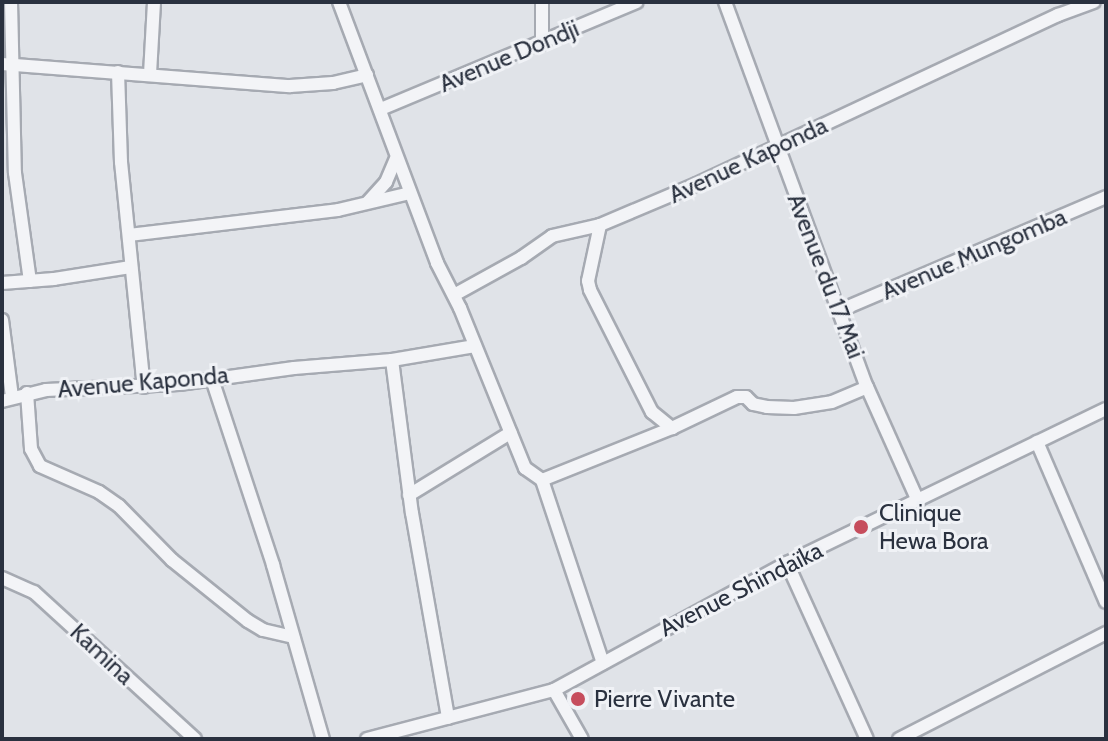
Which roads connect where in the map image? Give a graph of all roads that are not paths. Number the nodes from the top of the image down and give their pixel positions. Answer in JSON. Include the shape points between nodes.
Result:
{"nodes":[{"id":1,"x":11,"y":2,"type":"edge"},
{"id":2,"x":154,"y":2,"type":"edge"},
{"id":3,"x":339,"y":2,"type":"edge"},
{"id":4,"x":542,"y":2,"type":"edge"},
{"id":5,"x":637,"y":2,"type":"edge"},
{"id":6,"x":725,"y":2,"type":"edge"},
{"id":7,"x":1094,"y":2,"type":"edge"},
{"id":8,"x":542,"y":44,"type":"junction"},
{"id":9,"x":7,"y":65,"type":"edge"},
{"id":10,"x":118,"y":72,"type":"junction"},
{"id":11,"x":150,"y":74,"type":"junction"},
{"id":12,"x":367,"y":75,"type":"junction"},
{"id":13,"x":381,"y":109,"type":"junction"},
{"id":14,"x":775,"y":145,"type":"junction"},
{"id":15,"x":396,"y":159,"type":"junction"},
{"id":16,"x":9,"y":174,"type":"edge"},
{"id":17,"x":410,"y":193,"type":"junction"},
{"id":18,"x":1106,"y":197,"type":"edge"},
{"id":19,"x":365,"y":205,"type":"junction"},
{"id":20,"x":600,"y":225,"type":"junction"},
{"id":21,"x":129,"y":235,"type":"junction"},
{"id":22,"x":131,"y":267,"type":"junction"},
{"id":23,"x":30,"y":281,"type":"junction"},
{"id":24,"x":2,"y":283,"type":"edge"},
{"id":25,"x":454,"y":295,"type":"junction"},
{"id":26,"x":841,"y":310,"type":"junction"},
{"id":27,"x":2,"y":320,"type":"edge"},
{"id":28,"x":475,"y":346,"type":"junction"},
{"id":29,"x":392,"y":360,"type":"junction"},
{"id":30,"x":212,"y":379,"type":"junction"},
{"id":31,"x":144,"y":387,"type":"junction"},
{"id":32,"x":867,"y":387,"type":"junction"},
{"id":33,"x":27,"y":393,"type":"junction"},
{"id":34,"x":7,"y":399,"type":"edge"},
{"id":35,"x":1106,"y":409,"type":"edge"},
{"id":36,"x":672,"y":428,"type":"junction"},
{"id":37,"x":510,"y":433,"type":"junction"},
{"id":38,"x":1037,"y":442,"type":"junction"},
{"id":39,"x":542,"y":480,"type":"junction"},
{"id":40,"x":409,"y":495,"type":"junction"},
{"id":41,"x":918,"y":501,"type":"junction"},
{"id":42,"x":787,"y":563,"type":"junction"},
{"id":43,"x":2,"y":578,"type":"edge"},
{"id":44,"x":1106,"y":602,"type":"edge"},
{"id":45,"x":1106,"y":633,"type":"edge"},
{"id":46,"x":293,"y":637,"type":"junction"},
{"id":47,"x":603,"y":663,"type":"junction"},
{"id":48,"x":554,"y":690,"type":"junction"},
{"id":49,"x":448,"y":718,"type":"junction"},
{"id":50,"x":195,"y":739,"type":"edge"},
{"id":51,"x":323,"y":739,"type":"edge"},
{"id":52,"x":367,"y":739,"type":"edge"},
{"id":53,"x":582,"y":739,"type":"edge"},
{"id":54,"x":867,"y":739,"type":"edge"},
{"id":55,"x":899,"y":739,"type":"edge"}],
"edges":[{"from":1,"to":9,"type":"street"},
{"from":2,"to":11,"type":"street"},
{"from":3,"to":12,"type":"street"},
{"from":4,"to":8,"type":"street"},
{"from":5,"to":8,"type":"street","name":"Avenue Dondji"},
{"from":6,"to":14,"type":"street","name":"Avenue du 17 Mai"},
{"from":7,"to":14,"type":"street","name":"Avenue Kaponda"},
{"from":8,"to":13,"type":"street","name":"Avenue Dondji"},
{"from":9,"to":10,"type":"street"},
{"from":9,"to":16,"type":"street"},
{"from":10,"to":11,"type":"street"},
{"from":10,"to":21,"type":"street"},
{"from":11,"to":12,"type":"street","via":[[290,86]]},
{"from":12,"to":13,"type":"street"},
{"from":13,"to":15,"type":"street"},
{"from":14,"to":20,"type":"street","name":"Avenue Kaponda"},
{"from":14,"to":26,"type":"street","name":"Avenue du 17 Mai"},
{"from":15,"to":17,"type":"street"},
{"from":15,"to":19,"type":"street","via":[[386,182]]},
{"from":16,"to":23,"type":"street"},
{"from":17,"to":19,"type":"street"},
{"from":17,"to":25,"type":"street"},
{"from":18,"to":26,"type":"street","name":"Avenue Mungomba"},
{"from":19,"to":21,"type":"street"},
{"from":20,"to":25,"type":"street","name":"Avenue Kaponda","via":[[552,236]]},
{"from":20,"to":36,"type":"street","via":[[590,290],[652,412]]},
{"from":21,"to":22,"type":"street"},
{"from":22,"to":23,"type":"street"},
{"from":22,"to":31,"type":"street"},
{"from":23,"to":24,"type":"street"},
{"from":25,"to":28,"type":"street"},
{"from":26,"to":32,"type":"street","name":"Avenue du 17 Mai"},
{"from":27,"to":34,"type":"street"},
{"from":28,"to":29,"type":"street","name":"Avenue Kaponda"},
{"from":28,"to":37,"type":"street"},
{"from":29,"to":30,"type":"street","name":"Avenue Kaponda"},
{"from":29,"to":40,"type":"street"},
{"from":30,"to":31,"type":"street","name":"Avenue Kaponda"},
{"from":30,"to":46,"type":"street"},
{"from":31,"to":33,"type":"street","name":"Avenue Kaponda"},
{"from":32,"to":36,"type":"street","via":[[832,402],[794,408],[767,407],[737,397]]},
{"from":32,"to":41,"type":"street","name":"Avenue du 17 Mai"},
{"from":33,"to":34,"type":"street","name":"Avenue Kaponda"},
{"from":33,"to":46,"type":"street","via":[[31,449],[40,466],[119,506],[172,560],[248,621]]},
{"from":35,"to":38,"type":"street","name":"Avenue Shindaïka"},
{"from":36,"to":39,"type":"street"},
{"from":37,"to":39,"type":"street","via":[[528,472]]},
{"from":37,"to":40,"type":"street"},
{"from":38,"to":41,"type":"street","name":"Avenue Shindaïka"},
{"from":38,"to":44,"type":"street"},
{"from":39,"to":47,"type":"street"},
{"from":40,"to":49,"type":"street"},
{"from":41,"to":42,"type":"street","name":"Avenue Shindaïka"},
{"from":42,"to":47,"type":"street","name":"Avenue Shindaïka"},
{"from":42,"to":54,"type":"street"},
{"from":43,"to":50,"type":"street","name":"Kamina","via":[[34,592]]},
{"from":45,"to":55,"type":"street"},
{"from":46,"to":51,"type":"street"},
{"from":47,"to":48,"type":"street","name":"Avenue Shindaïka"},
{"from":48,"to":49,"type":"street","name":"Avenue Shindaïka"},
{"from":48,"to":53,"type":"street"},
{"from":49,"to":52,"type":"street","name":"Avenue Shindaïka"}]}
